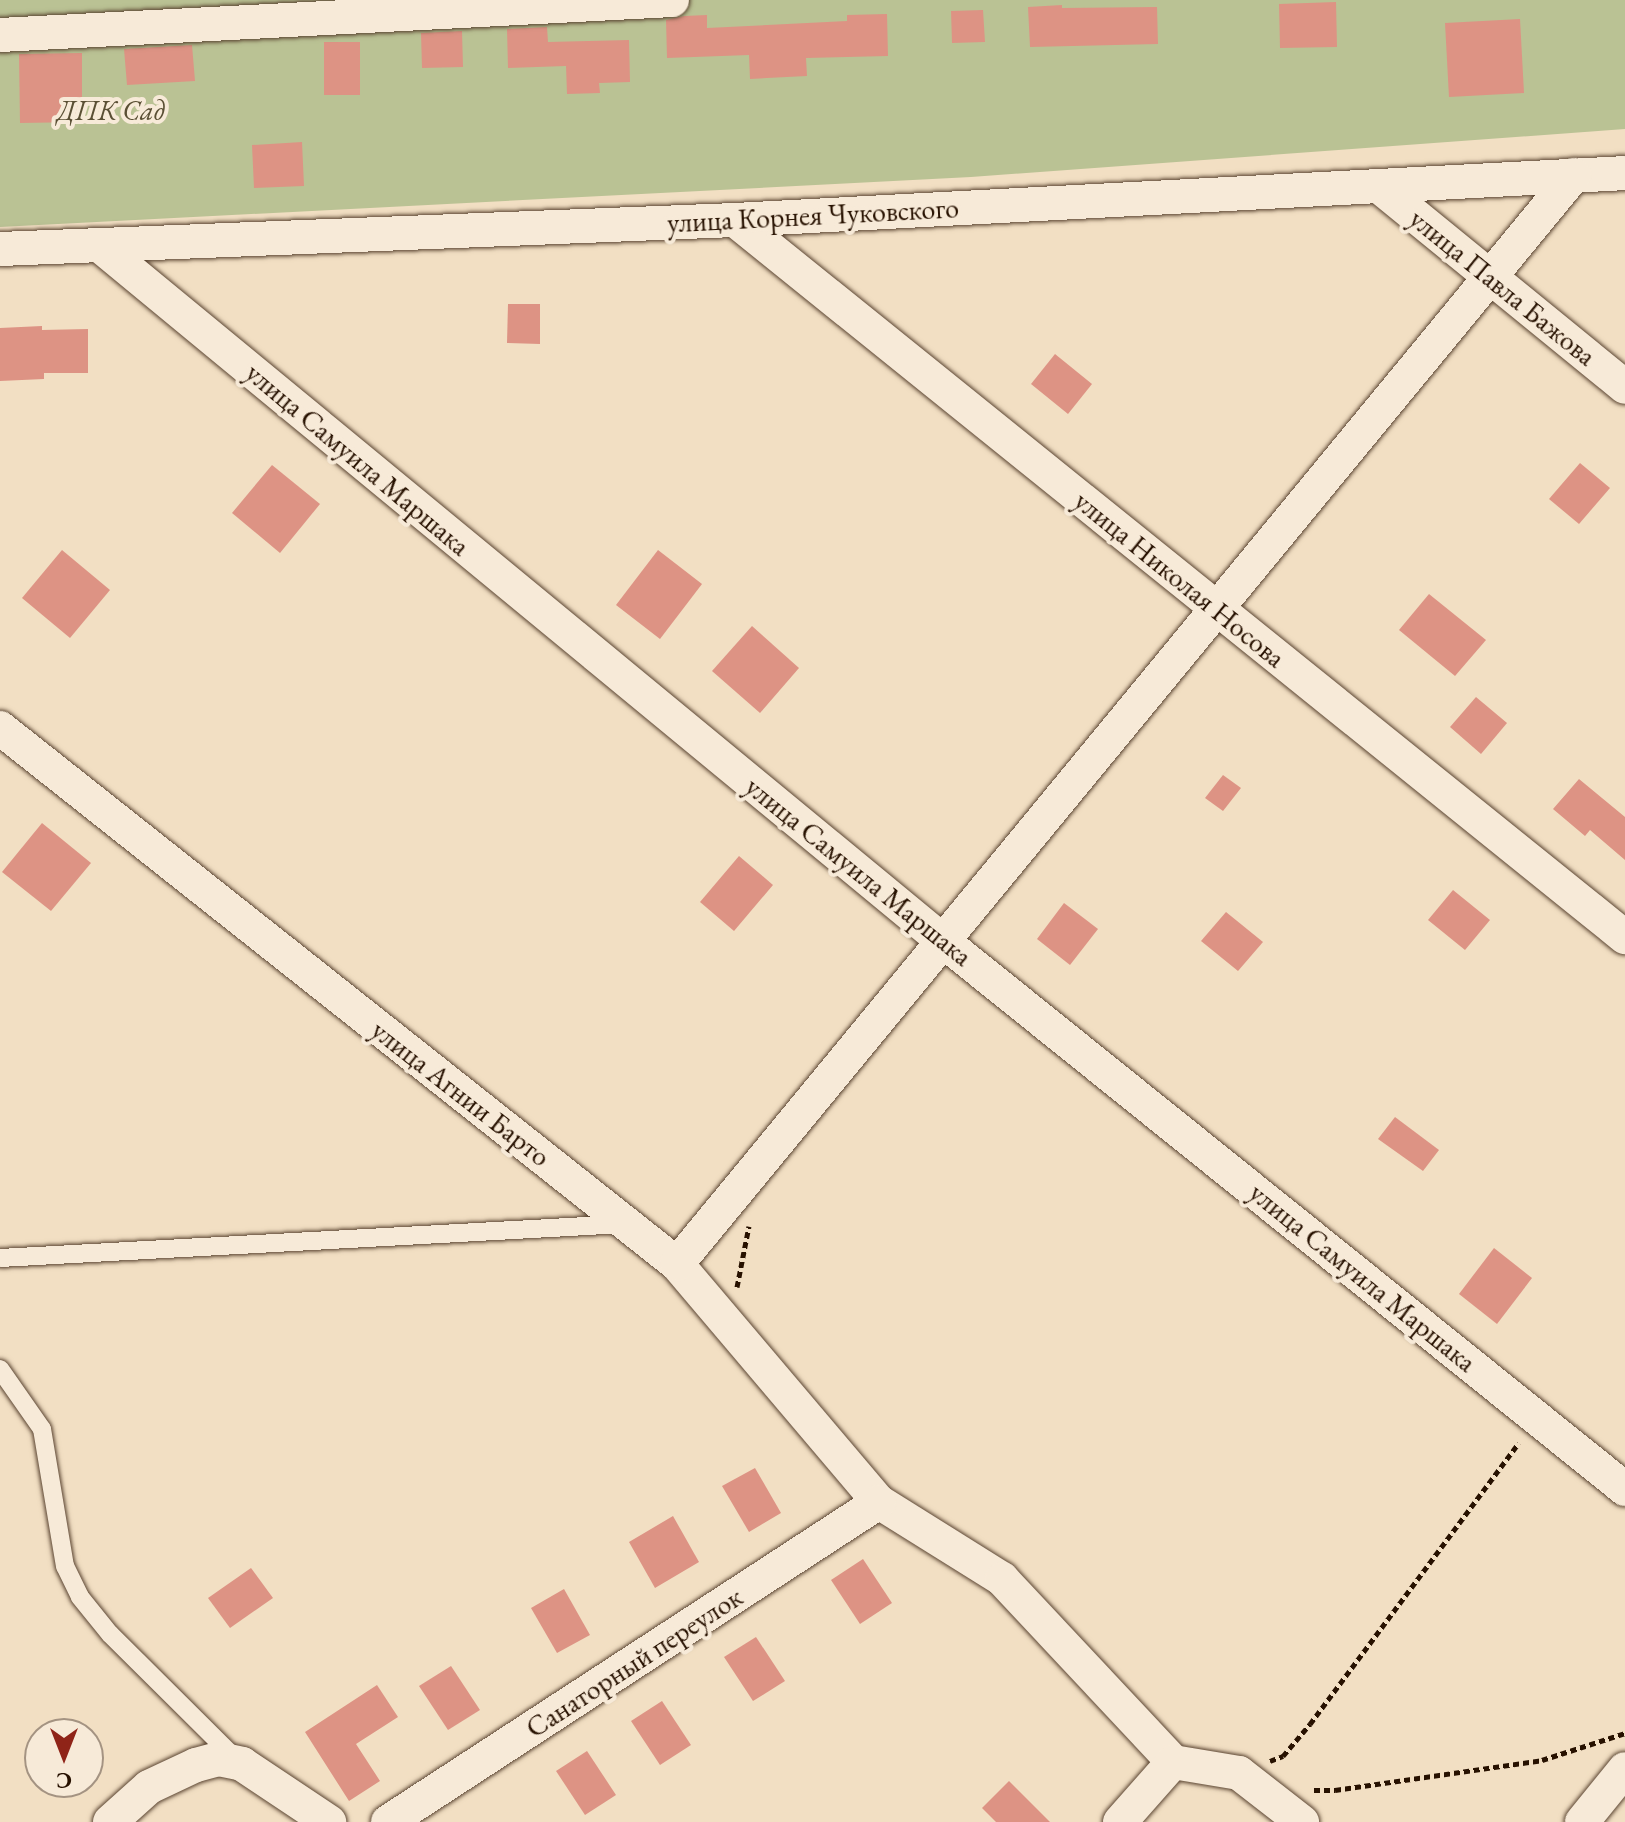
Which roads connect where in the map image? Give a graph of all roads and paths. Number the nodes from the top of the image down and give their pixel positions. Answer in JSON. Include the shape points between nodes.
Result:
{"nodes":[{"id":1,"x":672,"y":0,"type":"edge"},
{"id":2,"x":0,"y":35,"type":"edge"},
{"id":3,"x":1625,"y":173,"type":"edge"},
{"id":4,"x":1574,"y":175,"type":"junction"},
{"id":5,"x":1380,"y":187,"type":"junction"},
{"id":6,"x":735,"y":220,"type":"junction"},
{"id":7,"x":99,"y":245,"type":"junction"},
{"id":8,"x":0,"y":249,"type":"edge"},
{"id":9,"x":1490,"y":277,"type":"junction"},
{"id":10,"x":1625,"y":387,"type":"edge"},
{"id":11,"x":1217,"y":609,"type":"junction"},
{"id":12,"x":0,"y":728,"type":"edge"},
{"id":13,"x":1625,"y":937,"type":"edge"},
{"id":14,"x":943,"y":941,"type":"junction"},
{"id":15,"x":750,"y":1221,"type":"dead end"},
{"id":16,"x":626,"y":1224,"type":"junction"},
{"id":17,"x":0,"y":1258,"type":"edge"},
{"id":18,"x":677,"y":1264,"type":"junction"},
{"id":19,"x":742,"y":1341,"type":"junction"},
{"id":20,"x":3,"y":1377,"type":"edge"},
{"id":21,"x":1538,"y":1418,"type":"junction"},
{"id":22,"x":1625,"y":1489,"type":"edge"},
{"id":23,"x":879,"y":1502,"type":"junction"},
{"id":24,"x":1625,"y":1733,"type":"edge"},
{"id":25,"x":1173,"y":1762,"type":"junction"},
{"id":26,"x":242,"y":1764,"type":"junction"},
{"id":27,"x":1625,"y":1769,"type":"edge"},
{"id":28,"x":1239,"y":1773,"type":"junction"},
{"id":29,"x":1304,"y":1806,"type":"edge"},
{"id":30,"x":110,"y":1822,"type":"edge"},
{"id":31,"x":329,"y":1822,"type":"edge"},
{"id":32,"x":388,"y":1822,"type":"edge"},
{"id":33,"x":1120,"y":1822,"type":"edge"},
{"id":34,"x":1582,"y":1822,"type":"edge"}],
"edges":[{"from":1,"to":2,"type":"street"},
{"from":3,"to":4,"type":"street","name":"улица Корнея Чуковского"},
{"from":4,"to":5,"type":"street","name":"улица Корнея Чуковского"},
{"from":4,"to":9,"type":"street"},
{"from":5,"to":6,"type":"street","name":"улица Корнея Чуковского"},
{"from":5,"to":9,"type":"street","name":"улица Павла Бажова"},
{"from":6,"to":7,"type":"street","name":"улица Корнея Чуковского"},
{"from":6,"to":11,"type":"street","name":"улица Николая Носова"},
{"from":7,"to":8,"type":"street","name":"улица Корнея Чуковского"},
{"from":7,"to":14,"type":"street","name":"улица Самуила Маршака"},
{"from":9,"to":10,"type":"street","name":"улица Павла Бажова"},
{"from":9,"to":11,"type":"street"},
{"from":11,"to":13,"type":"street","name":"улица Николая Носова"},
{"from":11,"to":14,"type":"street"},
{"from":12,"to":16,"type":"street","name":"улица Агнии Барто"},
{"from":14,"to":18,"type":"street"},
{"from":14,"to":21,"type":"street","name":"улица Самуила Маршака"},
{"from":15,"to":19,"type":"path","via":[[736,1283]]},
{"from":16,"to":17,"type":"lane"},
{"from":16,"to":18,"type":"street","name":"улица Агнии Барто"},
{"from":18,"to":19,"type":"street","name":"улица Агнии Барто"},
{"from":19,"to":23,"type":"street","name":"улица Агнии Барто"},
{"from":20,"to":26,"type":"lane","via":[[42,1429],[65,1566],[80,1597],[110,1634]]},
{"from":21,"to":22,"type":"street","name":"улица Самуила Маршака"},
{"from":21,"to":28,"type":"path","via":[[1310,1724],[1283,1756]]},
{"from":23,"to":25,"type":"street","name":"улица Агнии Барто","via":[[1002,1579]]},
{"from":23,"to":32,"type":"street","name":"Санаторный переулок"},
{"from":24,"to":29,"type":"path","via":[[1542,1760],[1335,1790]]},
{"from":25,"to":28,"type":"street"},
{"from":25,"to":33,"type":"street"},
{"from":26,"to":30,"type":"street","via":[[219,1759],[196,1765],[149,1787]]},
{"from":26,"to":31,"type":"street"},
{"from":27,"to":34,"type":"street"},
{"from":28,"to":29,"type":"street"}]}
